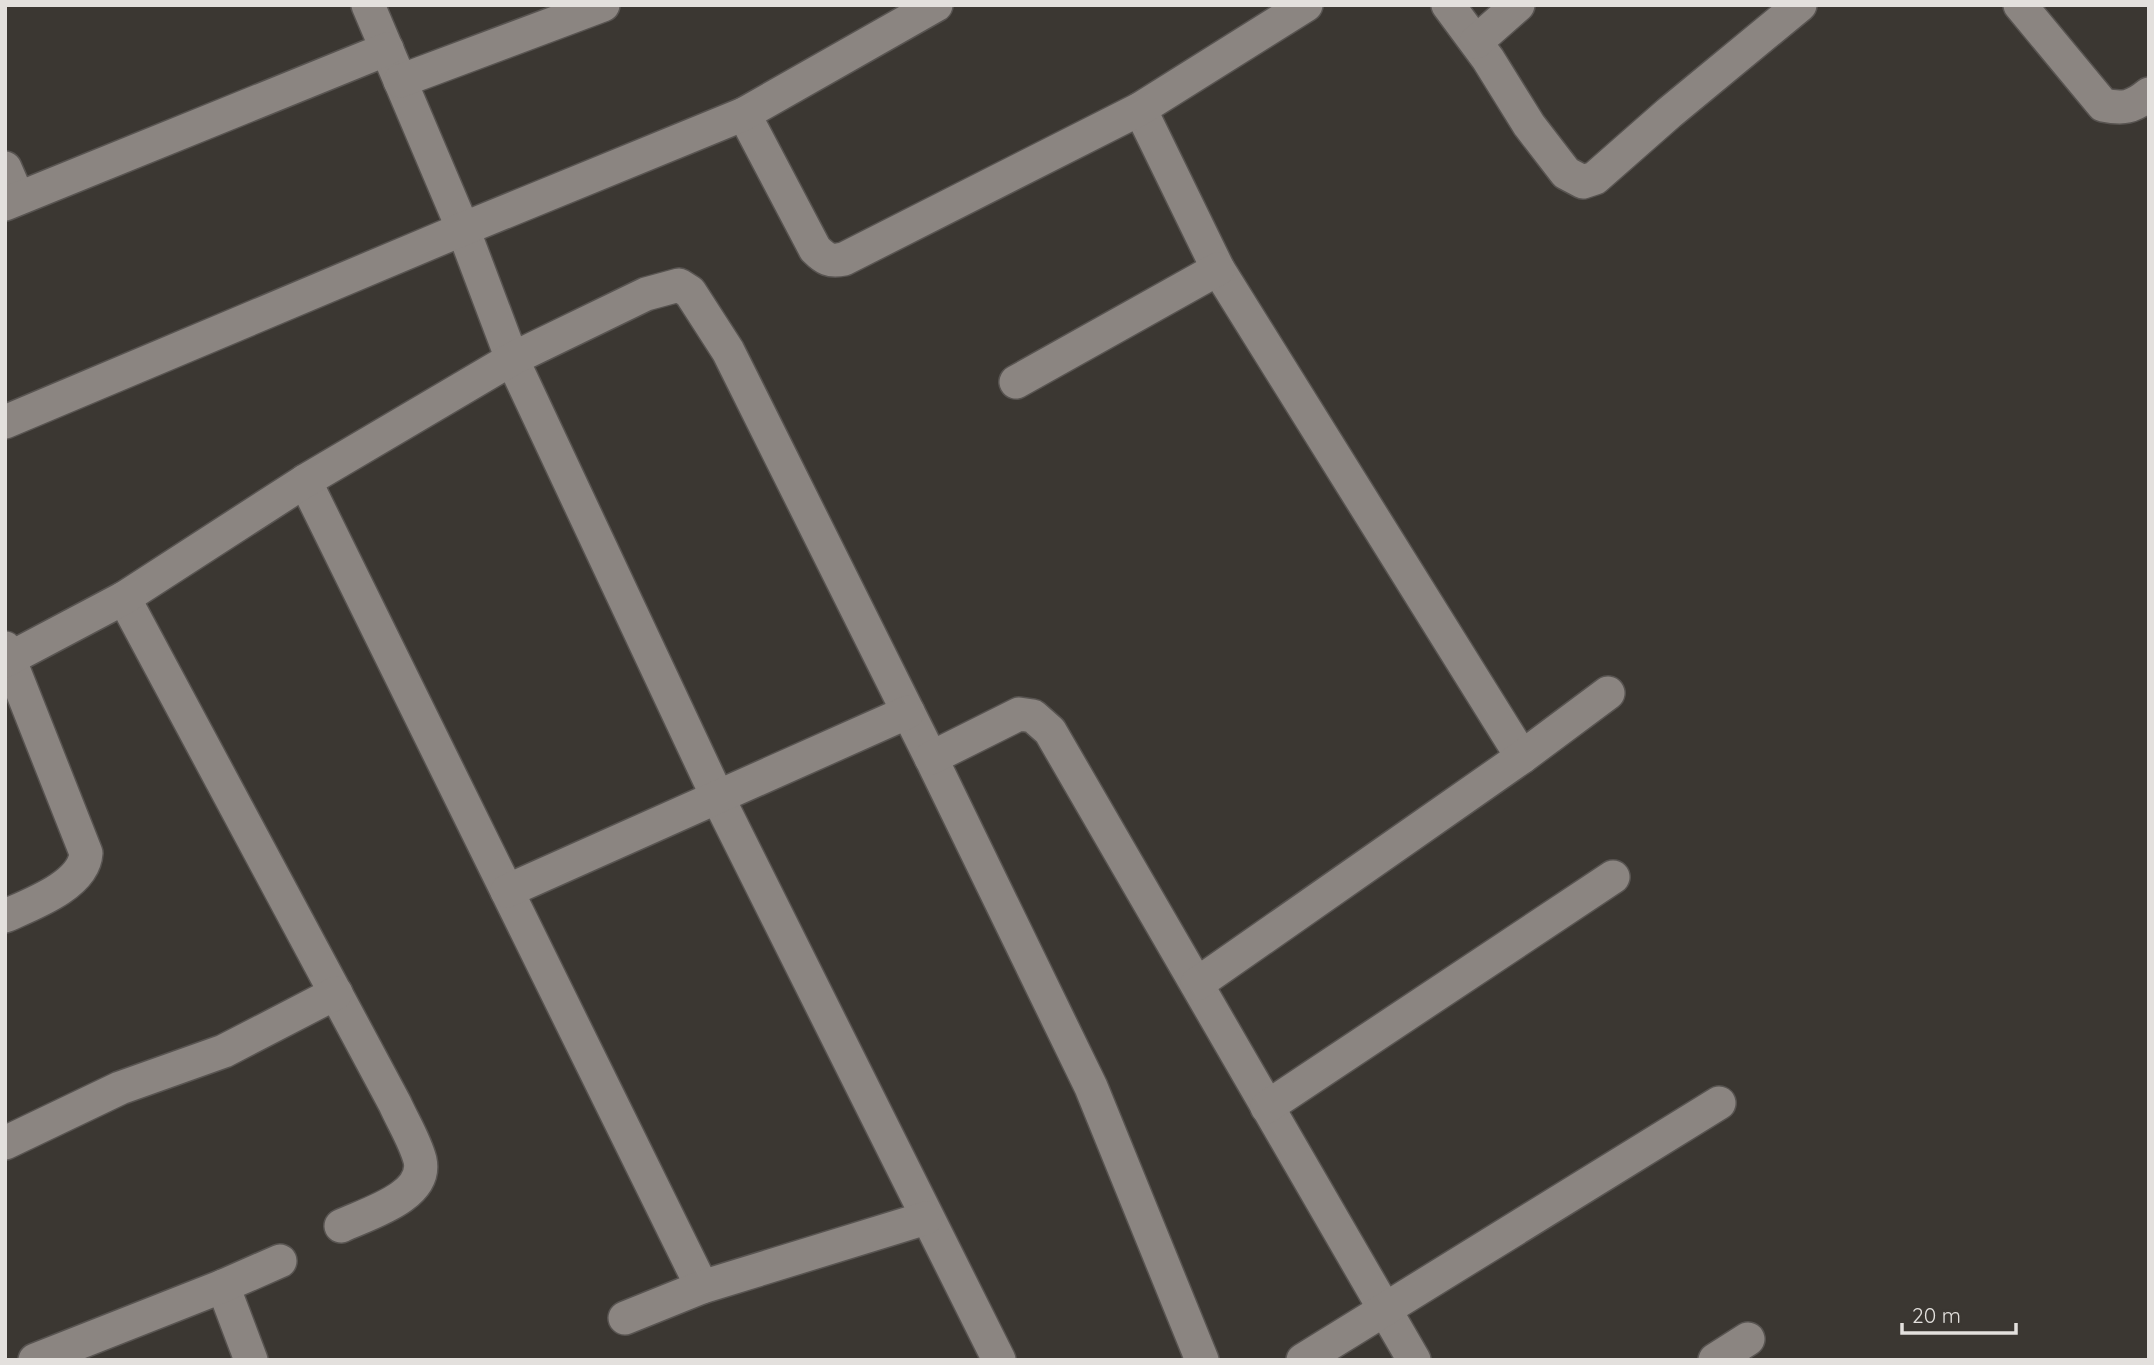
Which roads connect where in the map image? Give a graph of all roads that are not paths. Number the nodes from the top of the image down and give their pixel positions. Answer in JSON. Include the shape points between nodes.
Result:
{"nodes":[{"id":1,"x":368,"y":5,"type":"edge"},
{"id":2,"x":603,"y":5,"type":"edge"},
{"id":3,"x":936,"y":5,"type":"edge"},
{"id":4,"x":1306,"y":5,"type":"edge"},
{"id":5,"x":1448,"y":5,"type":"edge"},
{"id":6,"x":1518,"y":5,"type":"edge"},
{"id":7,"x":1800,"y":5,"type":"edge"},
{"id":8,"x":2020,"y":5,"type":"edge"},
{"id":9,"x":1476,"y":43,"type":"junction"},
{"id":10,"x":387,"y":49,"type":"junction"},
{"id":11,"x":400,"y":81,"type":"junction"},
{"id":12,"x":2149,"y":94,"type":"edge"},
{"id":13,"x":1140,"y":109,"type":"junction"},
{"id":14,"x":744,"y":114,"type":"junction"},
{"id":15,"x":5,"y":168,"type":"edge"},
{"id":16,"x":12,"y":201,"type":"edge"},
{"id":17,"x":463,"y":229,"type":"junction"},
{"id":18,"x":1219,"y":269,"type":"junction"},
{"id":19,"x":512,"y":359,"type":"junction"},
{"id":20,"x":1016,"y":382,"type":"dead end"},
{"id":21,"x":5,"y":422,"type":"edge"},
{"id":22,"x":305,"y":481,"type":"junction"},
{"id":23,"x":124,"y":598,"type":"junction"},
{"id":24,"x":7,"y":656,"type":"edge"},
{"id":25,"x":1608,"y":693,"type":"dead end"},
{"id":26,"x":908,"y":712,"type":"junction"},
{"id":27,"x":1522,"y":757,"type":"junction"},
{"id":28,"x":931,"y":758,"type":"junction"},
{"id":29,"x":718,"y":798,"type":"junction"},
{"id":30,"x":1613,"y":877,"type":"dead end"},
{"id":31,"x":507,"y":891,"type":"junction"},
{"id":32,"x":5,"y":916,"type":"edge"},
{"id":33,"x":1196,"y":984,"type":"junction"},
{"id":34,"x":336,"y":993,"type":"junction"},
{"id":35,"x":1719,"y":1103,"type":"dead end"},
{"id":36,"x":1267,"y":1107,"type":"junction"},
{"id":37,"x":5,"y":1143,"type":"edge"},
{"id":38,"x":926,"y":1218,"type":"junction"},
{"id":39,"x":341,"y":1226,"type":"dead end"},
{"id":40,"x":280,"y":1261,"type":"dead end"},
{"id":41,"x":223,"y":1286,"type":"junction"},
{"id":42,"x":702,"y":1287,"type":"junction"},
{"id":43,"x":1386,"y":1310,"type":"junction"},
{"id":44,"x":625,"y":1318,"type":"dead end"},
{"id":45,"x":1748,"y":1339,"type":"dead end"},
{"id":46,"x":35,"y":1360,"type":"edge"},
{"id":47,"x":251,"y":1360,"type":"edge"},
{"id":48,"x":999,"y":1360,"type":"edge"},
{"id":49,"x":1202,"y":1360,"type":"edge"},
{"id":50,"x":1303,"y":1360,"type":"edge"},
{"id":51,"x":1414,"y":1360,"type":"edge"},
{"id":52,"x":1715,"y":1360,"type":"edge"}],
"edges":[{"from":1,"to":10,"type":"street"},
{"from":2,"to":11,"type":"street"},
{"from":3,"to":14,"type":"street"},
{"from":4,"to":13,"type":"street"},
{"from":5,"to":9,"type":"street"},
{"from":6,"to":9,"type":"street"},
{"from":7,"to":9,"type":"street","via":[[1595,178],[1583,181],[1566,173]]},
{"from":8,"to":12,"type":"street","via":[[2103,105],[2121,108]]},
{"from":10,"to":11,"type":"street"},
{"from":10,"to":16,"type":"street"},
{"from":11,"to":17,"type":"street"},
{"from":13,"to":14,"type":"street","via":[[836,261],[815,249]]},
{"from":13,"to":18,"type":"street"},
{"from":14,"to":17,"type":"street"},
{"from":15,"to":16,"type":"street"},
{"from":17,"to":19,"type":"street"},
{"from":17,"to":21,"type":"street"},
{"from":18,"to":20,"type":"street"},
{"from":18,"to":27,"type":"street"},
{"from":19,"to":22,"type":"street"},
{"from":19,"to":26,"type":"street","via":[[646,294],[679,285],[690,292],[728,351]]},
{"from":19,"to":29,"type":"street"},
{"from":22,"to":23,"type":"street"},
{"from":22,"to":31,"type":"street"},
{"from":23,"to":24,"type":"street"},
{"from":23,"to":34,"type":"street"},
{"from":24,"to":32,"type":"street","via":[[86,853],[76,876]]},
{"from":25,"to":27,"type":"street"},
{"from":26,"to":28,"type":"street"},
{"from":26,"to":29,"type":"street"},
{"from":27,"to":33,"type":"street"},
{"from":28,"to":33,"type":"street","via":[[1018,714],[1033,716],[1050,731]]},
{"from":28,"to":49,"type":"street","via":[[1091,1087]]},
{"from":29,"to":31,"type":"street"},
{"from":29,"to":38,"type":"street"},
{"from":30,"to":36,"type":"street"},
{"from":31,"to":42,"type":"street"},
{"from":33,"to":36,"type":"street"},
{"from":34,"to":37,"type":"street","via":[[224,1051],[120,1088]]},
{"from":34,"to":39,"type":"street","via":[[396,1104],[420,1161],[420,1174],[406,1195]]},
{"from":35,"to":43,"type":"street"},
{"from":36,"to":43,"type":"street"},
{"from":38,"to":42,"type":"street"},
{"from":38,"to":48,"type":"street"},
{"from":40,"to":41,"type":"street"},
{"from":41,"to":46,"type":"street"},
{"from":41,"to":47,"type":"street"},
{"from":42,"to":44,"type":"street"},
{"from":43,"to":50,"type":"street"},
{"from":43,"to":51,"type":"street"},
{"from":45,"to":52,"type":"street"}]}
